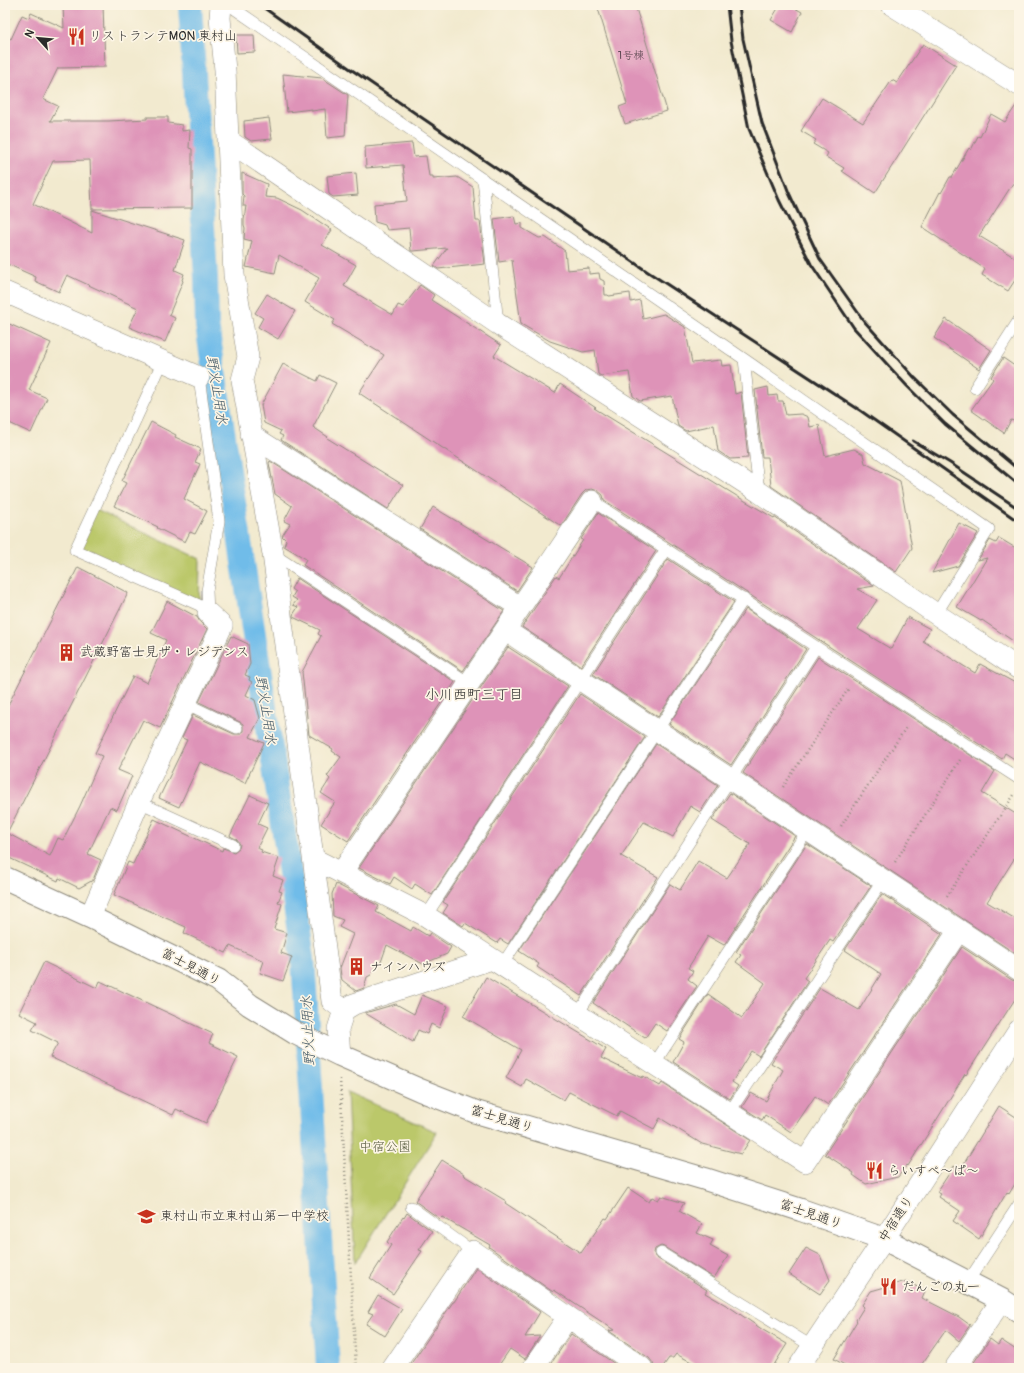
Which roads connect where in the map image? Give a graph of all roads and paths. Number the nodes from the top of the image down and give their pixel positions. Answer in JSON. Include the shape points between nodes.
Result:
{"nodes":[{"id":1,"x":221,"y":5,"type":"edge"},
{"id":2,"x":229,"y":5,"type":"edge"},
{"id":3,"x":892,"y":5,"type":"edge"},
{"id":4,"x":1019,"y":85,"type":"edge"},
{"id":5,"x":229,"y":141,"type":"junction"},
{"id":6,"x":483,"y":179,"type":"junction"},
{"id":7,"x":5,"y":292,"type":"edge"},
{"id":8,"x":1019,"y":320,"type":"edge"},
{"id":9,"x":498,"y":324,"type":"junction"},
{"id":10,"x":744,"y":359,"type":"junction"},
{"id":11,"x":164,"y":361,"type":"junction"},
{"id":12,"x":199,"y":377,"type":"joint"},
{"id":13,"x":975,"y":388,"type":"dead end"},
{"id":14,"x":251,"y":435,"type":"junction"},
{"id":15,"x":759,"y":492,"type":"junction"},
{"id":16,"x":592,"y":500,"type":"joint"},
{"id":17,"x":666,"y":549,"type":"junction"},
{"id":18,"x":273,"y":554,"type":"junction"},
{"id":19,"x":744,"y":600,"type":"junction"},
{"id":20,"x":520,"y":607,"type":"junction"},
{"id":21,"x":208,"y":613,"type":"junction"},
{"id":22,"x":936,"y":614,"type":"junction"},
{"id":23,"x":505,"y":630,"type":"junction"},
{"id":24,"x":816,"y":647,"type":"junction"},
{"id":25,"x":1019,"y":669,"type":"edge"},
{"id":26,"x":858,"y":674,"type":"junction"},
{"id":27,"x":580,"y":680,"type":"junction"},
{"id":28,"x":469,"y":684,"type":"junction"},
{"id":29,"x":185,"y":703,"type":"junction"},
{"id":30,"x":916,"y":712,"type":"junction"},
{"id":31,"x":238,"y":728,"type":"dead end"},
{"id":32,"x":657,"y":731,"type":"junction"},
{"id":33,"x":969,"y":747,"type":"junction"},
{"id":34,"x":730,"y":779,"type":"junction"},
{"id":35,"x":1019,"y":779,"type":"edge"},
{"id":36,"x":1015,"y":795,"type":"dead end"},
{"id":37,"x":139,"y":802,"type":"junction"},
{"id":38,"x":771,"y":806,"type":"junction"},
{"id":39,"x":808,"y":830,"type":"junction"},
{"id":40,"x":829,"y":844,"type":"junction"},
{"id":41,"x":233,"y":845,"type":"dead end"},
{"id":42,"x":314,"y":859,"type":"junction"},
{"id":43,"x":342,"y":872,"type":"junction"},
{"id":44,"x":5,"y":878,"type":"edge"},
{"id":45,"x":883,"y":880,"type":"junction"},
{"id":46,"x":935,"y":914,"type":"junction"},
{"id":47,"x":426,"y":916,"type":"junction"},
{"id":48,"x":90,"y":917,"type":"junction"},
{"id":49,"x":959,"y":930,"type":"junction"},
{"id":50,"x":497,"y":962,"type":"junction"},
{"id":51,"x":1019,"y":970,"type":"edge"},
{"id":52,"x":344,"y":1010,"type":"junction"},
{"id":53,"x":577,"y":1015,"type":"junction"},
{"id":54,"x":1019,"y":1030,"type":"edge"},
{"id":55,"x":333,"y":1052,"type":"junction"},
{"id":56,"x":654,"y":1064,"type":"junction"},
{"id":57,"x":340,"y":1080,"type":"dead end"},
{"id":58,"x":730,"y":1113,"type":"junction"},
{"id":59,"x":1019,"y":1204,"type":"edge"},
{"id":60,"x":411,"y":1207,"type":"dead end"},
{"id":61,"x":884,"y":1239,"type":"junction"},
{"id":62,"x":472,"y":1251,"type":"junction"},
{"id":63,"x":662,"y":1253,"type":"dead end"},
{"id":64,"x":967,"y":1283,"type":"junction"},
{"id":65,"x":1010,"y":1306,"type":"edge"},
{"id":66,"x":568,"y":1317,"type":"junction"},
{"id":67,"x":813,"y":1347,"type":"junction"},
{"id":68,"x":356,"y":1368,"type":"edge"},
{"id":69,"x":393,"y":1368,"type":"edge"},
{"id":70,"x":533,"y":1368,"type":"edge"},
{"id":71,"x":642,"y":1368,"type":"edge"},
{"id":72,"x":798,"y":1368,"type":"edge"},
{"id":73,"x":955,"y":1368,"type":"edge"}],
"edges":[{"from":1,"to":5,"type":"street"},
{"from":2,"to":6,"type":"lane"},
{"from":3,"to":4,"type":"street"},
{"from":5,"to":9,"type":"street"},
{"from":5,"to":14,"type":"street","via":[[234,275],[248,356],[242,380]]},
{"from":6,"to":9,"type":"lane"},
{"from":6,"to":10,"type":"lane"},
{"from":7,"to":11,"type":"street"},
{"from":8,"to":13,"type":"lane"},
{"from":9,"to":15,"type":"street"},
{"from":10,"to":15,"type":"lane"},
{"from":10,"to":22,"type":"lane","via":[[989,529]]},
{"from":11,"to":12,"type":"street"},
{"from":11,"to":21,"type":"lane","via":[[75,550],[199,606]]},
{"from":12,"to":21,"type":"lane","via":[[219,521],[207,590]]},
{"from":14,"to":18,"type":"street"},
{"from":14,"to":20,"type":"street"},
{"from":15,"to":22,"type":"street"},
{"from":16,"to":17,"type":"lane"},
{"from":16,"to":20,"type":"street"},
{"from":17,"to":19,"type":"lane"},
{"from":17,"to":27,"type":"lane"},
{"from":18,"to":28,"type":"lane"},
{"from":18,"to":42,"type":"street"},
{"from":19,"to":24,"type":"lane"},
{"from":19,"to":32,"type":"lane"},
{"from":20,"to":23,"type":"street"},
{"from":21,"to":29,"type":"street","via":[[222,626]]},
{"from":22,"to":25,"type":"street"},
{"from":23,"to":27,"type":"street"},
{"from":23,"to":28,"type":"street"},
{"from":24,"to":26,"type":"lane"},
{"from":24,"to":34,"type":"lane"},
{"from":26,"to":30,"type":"lane"},
{"from":26,"to":38,"type":"path"},
{"from":27,"to":32,"type":"street"},
{"from":27,"to":47,"type":"lane"},
{"from":28,"to":43,"type":"street"},
{"from":29,"to":31,"type":"lane"},
{"from":29,"to":37,"type":"street"},
{"from":30,"to":33,"type":"lane"},
{"from":30,"to":40,"type":"path"},
{"from":32,"to":34,"type":"street"},
{"from":32,"to":50,"type":"lane"},
{"from":33,"to":35,"type":"lane"},
{"from":33,"to":45,"type":"path"},
{"from":34,"to":38,"type":"street"},
{"from":34,"to":53,"type":"lane"},
{"from":36,"to":46,"type":"path"},
{"from":37,"to":41,"type":"lane"},
{"from":37,"to":48,"type":"street"},
{"from":38,"to":39,"type":"street"},
{"from":39,"to":40,"type":"street"},
{"from":39,"to":56,"type":"lane"},
{"from":40,"to":45,"type":"street"},
{"from":42,"to":43,"type":"street"},
{"from":42,"to":52,"type":"street","via":[[332,1001]]},
{"from":43,"to":47,"type":"street"},
{"from":44,"to":48,"type":"street","name":"富士見通り"},
{"from":45,"to":46,"type":"street"},
{"from":45,"to":58,"type":"lane"},
{"from":46,"to":49,"type":"street"},
{"from":47,"to":50,"type":"street"},
{"from":48,"to":55,"type":"street","name":"富士見通り","via":[[218,980],[295,1033]]},
{"from":49,"to":51,"type":"street"},
{"from":49,"to":58,"type":"street","via":[[805,1162]]},
{"from":50,"to":52,"type":"street","via":[[354,1004]]},
{"from":50,"to":53,"type":"street"},
{"from":52,"to":55,"type":"street"},
{"from":53,"to":56,"type":"street"},
{"from":54,"to":61,"type":"street","name":"中宿通り"},
{"from":55,"to":61,"type":"street","name":"富士見通り","via":[[476,1112],[719,1184]]},
{"from":56,"to":58,"type":"street"},
{"from":57,"to":68,"type":"path"},
{"from":59,"to":64,"type":"lane"},
{"from":60,"to":62,"type":"lane"},
{"from":61,"to":64,"type":"street","name":"富士見通り"},
{"from":61,"to":67,"type":"street","name":"中宿通り"},
{"from":62,"to":66,"type":"street"},
{"from":62,"to":69,"type":"street"},
{"from":63,"to":67,"type":"lane"},
{"from":64,"to":65,"type":"street","name":"富士見通り"},
{"from":65,"to":73,"type":"street"},
{"from":66,"to":70,"type":"street"},
{"from":66,"to":71,"type":"street"},
{"from":67,"to":72,"type":"street","name":"中宿通り"}]}
